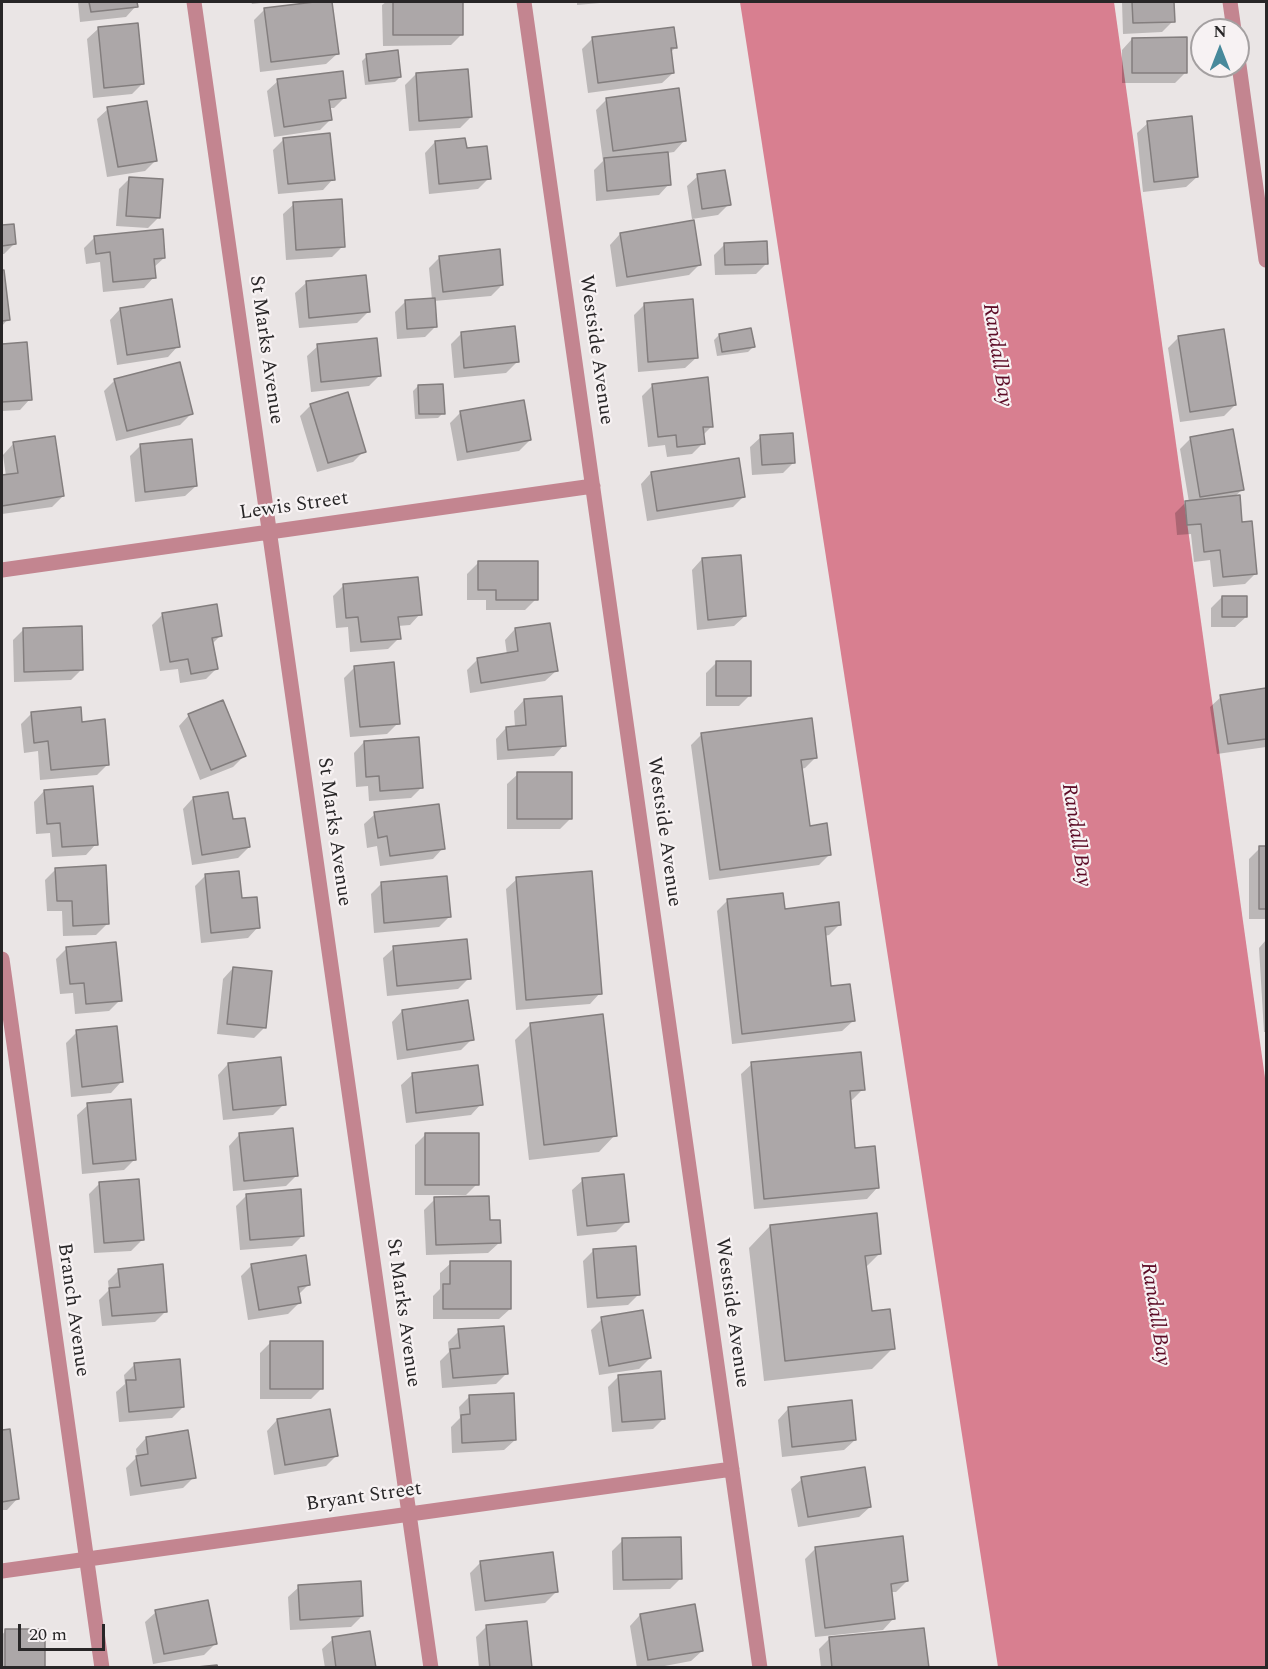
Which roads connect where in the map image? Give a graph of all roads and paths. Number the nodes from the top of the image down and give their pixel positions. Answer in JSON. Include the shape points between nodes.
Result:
{"nodes":[{"id":1,"x":194,"y":2,"type":"edge"},
{"id":2,"x":524,"y":2,"type":"edge"},
{"id":3,"x":1230,"y":2,"type":"edge"},
{"id":4,"x":1232,"y":18,"type":"edge"},
{"id":5,"x":1241,"y":78,"type":"edge"},
{"id":6,"x":1266,"y":260,"type":"edge"},
{"id":7,"x":593,"y":486,"type":"junction"},
{"id":8,"x":270,"y":531,"type":"junction"},
{"id":9,"x":2,"y":570,"type":"edge"},
{"id":10,"x":2,"y":959,"type":"edge"},
{"id":11,"x":732,"y":1469,"type":"junction"},
{"id":12,"x":409,"y":1513,"type":"junction"},
{"id":13,"x":87,"y":1559,"type":"junction"},
{"id":14,"x":2,"y":1571,"type":"edge"},
{"id":15,"x":102,"y":1668,"type":"edge"},
{"id":16,"x":431,"y":1668,"type":"edge"},
{"id":17,"x":760,"y":1668,"type":"edge"}],
"edges":[{"from":1,"to":8,"type":"street","name":"St Marks Avenue"},
{"from":2,"to":7,"type":"street","name":"Westside Avenue"},
{"from":3,"to":4,"type":"street"},
{"from":5,"to":6,"type":"street"},
{"from":7,"to":8,"type":"street","name":"Lewis Street"},
{"from":7,"to":11,"type":"street","name":"Westside Avenue"},
{"from":8,"to":9,"type":"street","name":"Lewis Street"},
{"from":8,"to":12,"type":"street","name":"St Marks Avenue"},
{"from":10,"to":13,"type":"street","name":"Branch Avenue"},
{"from":11,"to":12,"type":"street","name":"Bryant Street"},
{"from":11,"to":17,"type":"street","name":"Westside Avenue"},
{"from":12,"to":13,"type":"street","name":"Bryant Street"},
{"from":12,"to":16,"type":"street","name":"St Marks Avenue"},
{"from":13,"to":14,"type":"street","name":"Bryant Street"},
{"from":13,"to":15,"type":"street","name":"Branch Avenue"}]}
